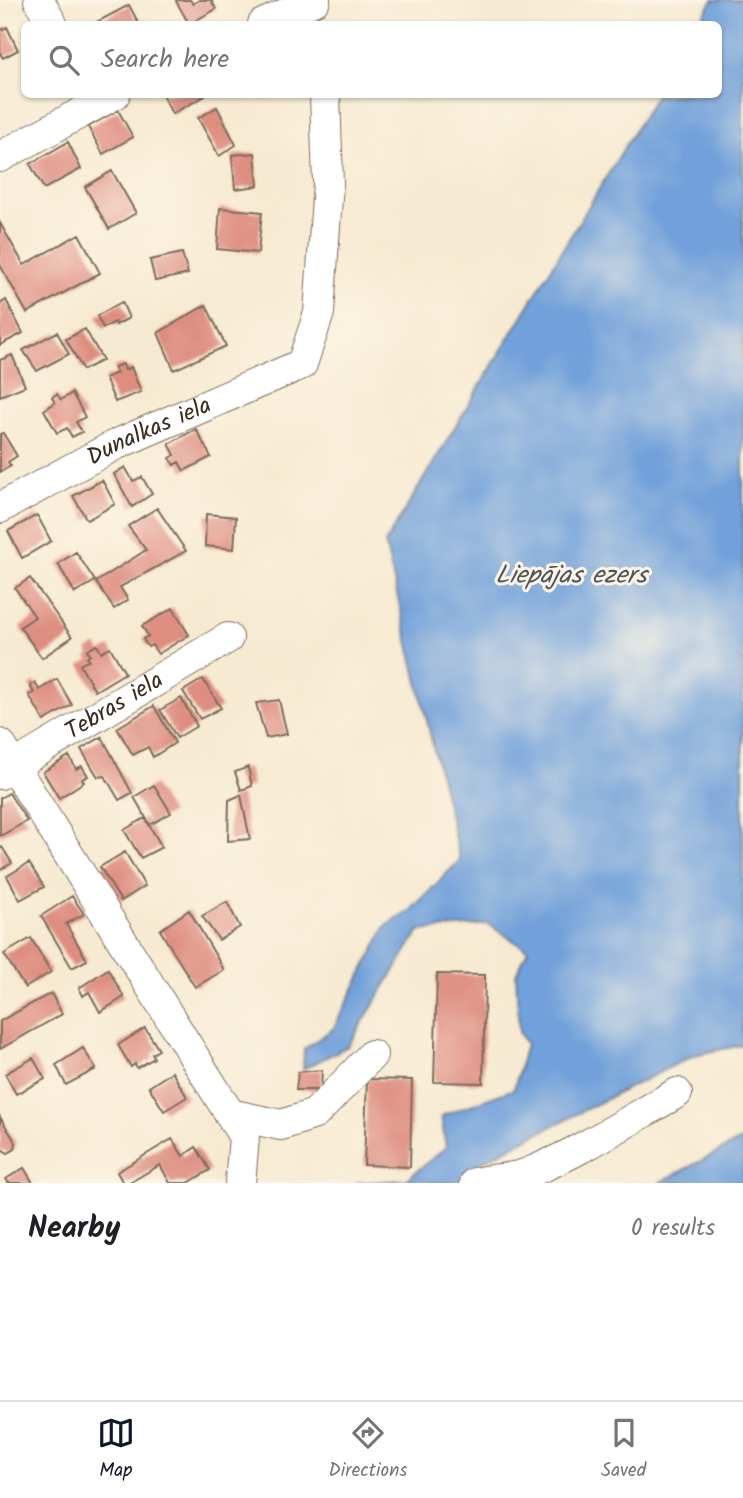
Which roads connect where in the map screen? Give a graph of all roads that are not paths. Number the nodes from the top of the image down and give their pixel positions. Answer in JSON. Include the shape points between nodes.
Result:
{"nodes":[{"id":1,"x":39,"y":0,"type":"edge"},
{"id":2,"x":315,"y":0,"type":"edge"},
{"id":3,"x":322,"y":0,"type":"edge"},
{"id":4,"x":50,"y":21,"type":"edge"},
{"id":5,"x":270,"y":21,"type":"edge"},
{"id":6,"x":323,"y":21,"type":"edge"},
{"id":7,"x":100,"y":98,"type":"edge"},
{"id":8,"x":325,"y":98,"type":"edge"},
{"id":9,"x":0,"y":157,"type":"edge"},
{"id":10,"x":0,"y":508,"type":"edge"},
{"id":11,"x":228,"y":638,"type":"dead end"},
{"id":12,"x":5,"y":761,"type":"edge"},
{"id":13,"x":372,"y":1055,"type":"dead end"},
{"id":14,"x":677,"y":1093,"type":"dead end"},
{"id":15,"x":229,"y":1114,"type":"junction"},
{"id":16,"x":240,"y":1183,"type":"edge"},
{"id":17,"x":475,"y":1183,"type":"edge"}],
"edges":[{"from":1,"to":4,"type":"street"},
{"from":2,"to":5,"type":"street"},
{"from":3,"to":6,"type":"street"},
{"from":7,"to":9,"type":"street"},
{"from":8,"to":10,"type":"street","name":"Dunalkas iela","via":[[328,183],[319,313],[302,364],[116,444]]},
{"from":11,"to":12,"type":"street","name":"Tebras iela"},
{"from":12,"to":15,"type":"street"},
{"from":13,"to":15,"type":"street","via":[[314,1114],[282,1125]]},
{"from":14,"to":17,"type":"street","via":[[524,1175]]},
{"from":15,"to":16,"type":"street","via":[[244,1137]]}]}
